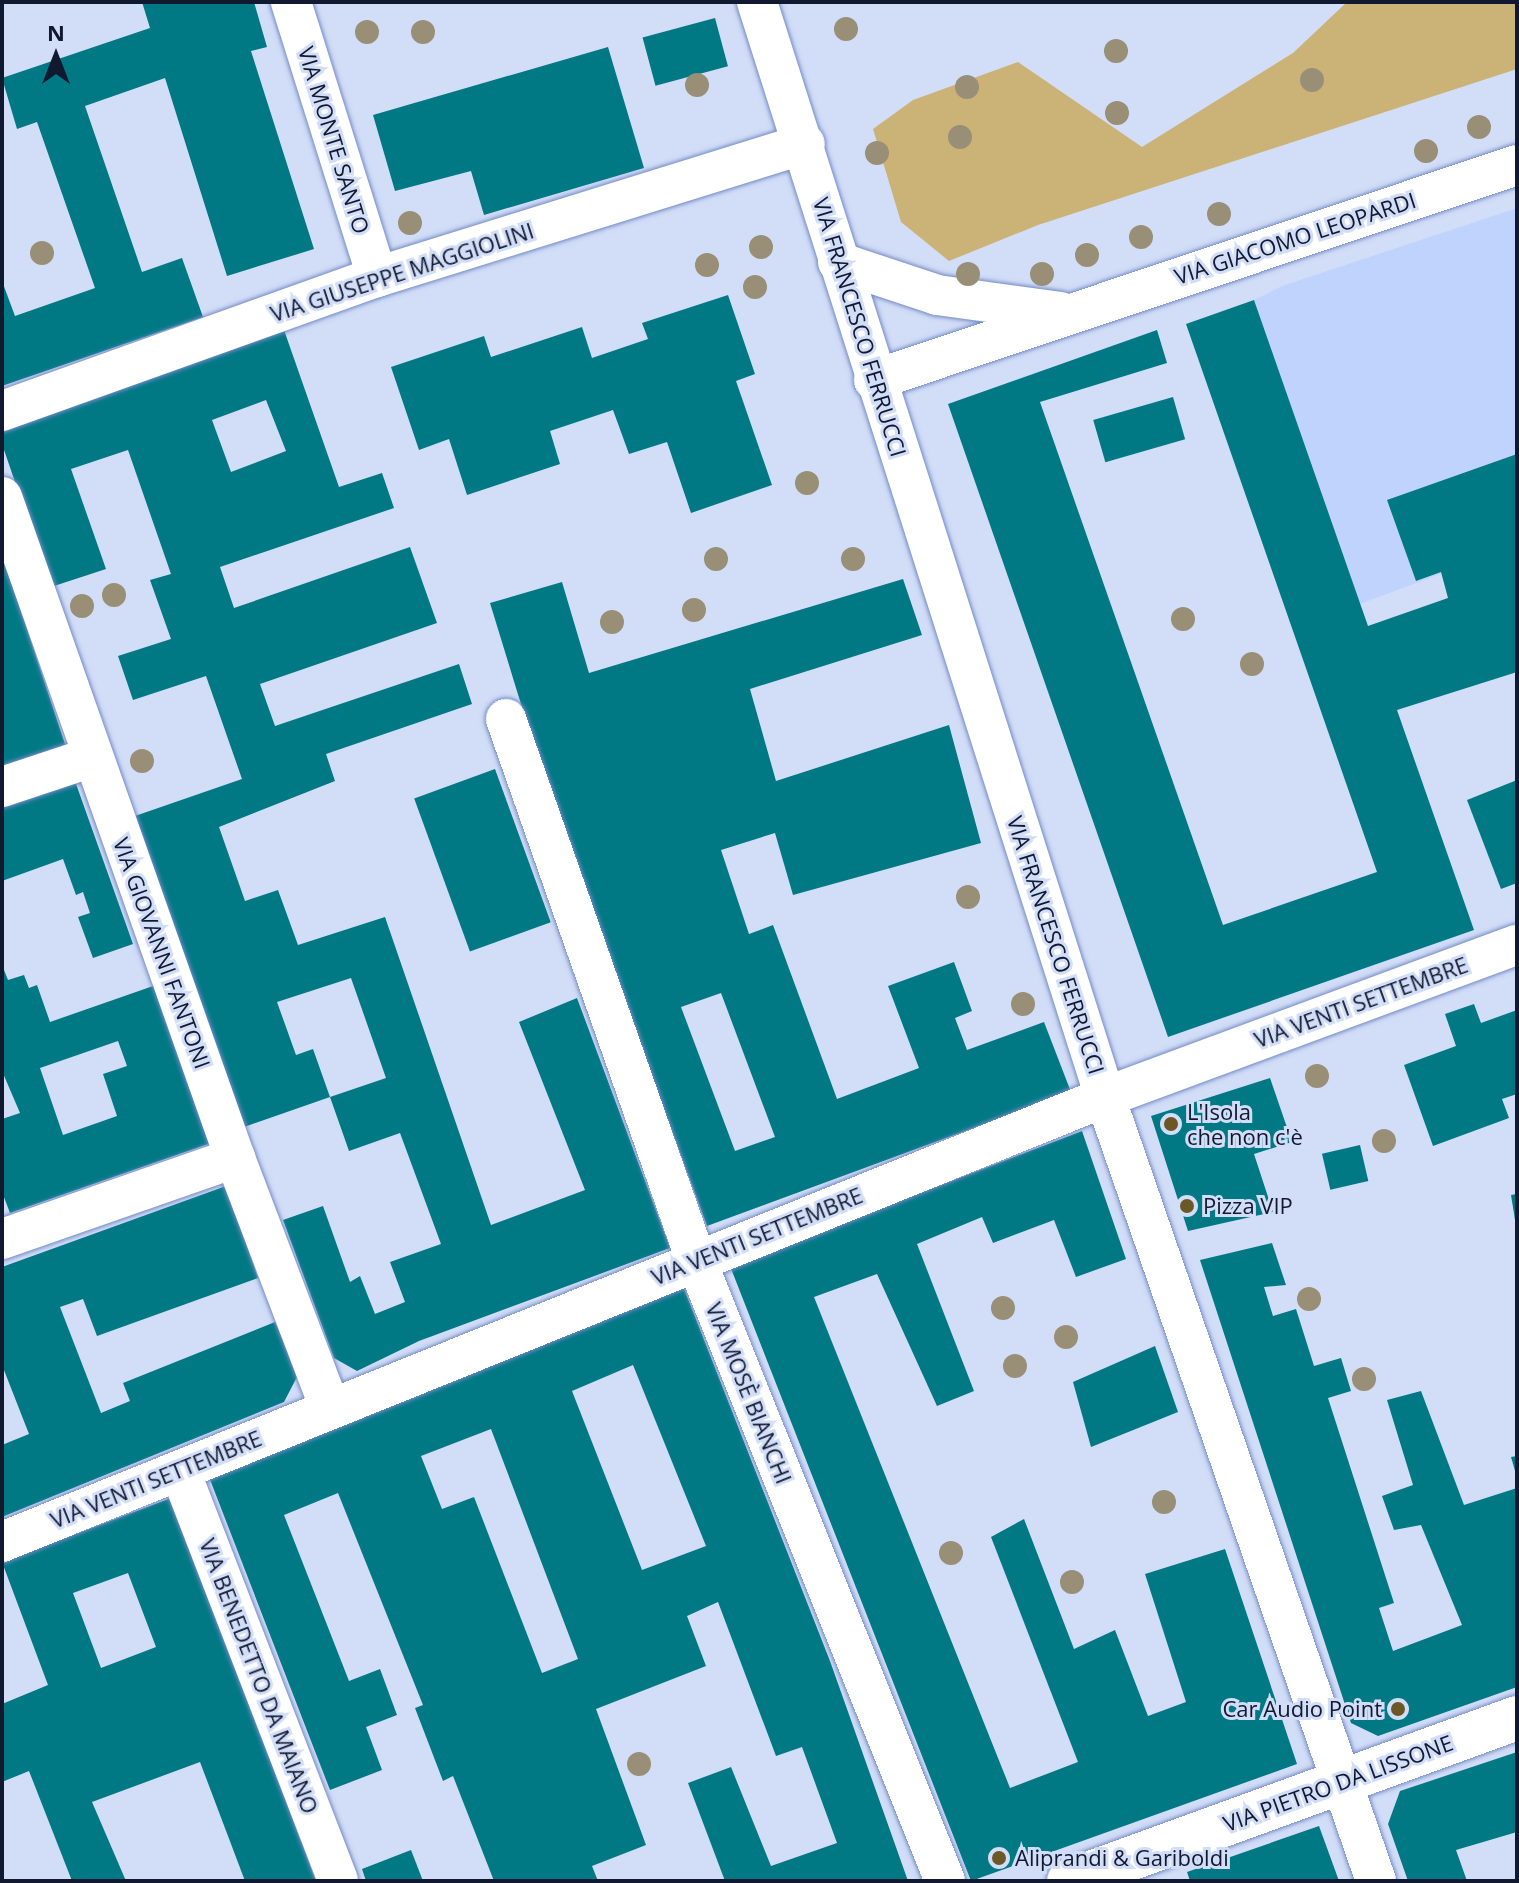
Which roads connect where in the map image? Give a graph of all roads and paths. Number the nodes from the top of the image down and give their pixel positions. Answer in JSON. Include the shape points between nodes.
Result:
{"nodes":[{"id":1,"x":291,"y":2,"type":"edge"},
{"id":2,"x":757,"y":2,"type":"edge"},
{"id":3,"x":805,"y":144,"type":"junction"},
{"id":4,"x":1517,"y":165,"type":"edge"},
{"id":5,"x":838,"y":262,"type":"junction"},
{"id":6,"x":377,"y":277,"type":"junction"},
{"id":7,"x":1073,"y":313,"type":"junction"},
{"id":8,"x":874,"y":380,"type":"junction"},
{"id":9,"x":2,"y":411,"type":"edge"},
{"id":10,"x":2,"y":497,"type":"edge"},
{"id":11,"x":506,"y":719,"type":"dead end"},
{"id":12,"x":92,"y":757,"type":"junction"},
{"id":13,"x":2,"y":787,"type":"edge"},
{"id":14,"x":1517,"y":945,"type":"edge"},
{"id":15,"x":1105,"y":1097,"type":"junction"},
{"id":16,"x":235,"y":1158,"type":"junction"},
{"id":17,"x":2,"y":1239,"type":"edge"},
{"id":18,"x":696,"y":1260,"type":"junction"},
{"id":19,"x":329,"y":1406,"type":"junction"},
{"id":20,"x":180,"y":1471,"type":"junction"},
{"id":21,"x":2,"y":1542,"type":"edge"},
{"id":22,"x":1517,"y":1718,"type":"edge"},
{"id":23,"x":1343,"y":1781,"type":"junction"},
{"id":24,"x":338,"y":1881,"type":"edge"},
{"id":25,"x":945,"y":1881,"type":"edge"},
{"id":26,"x":1069,"y":1881,"type":"edge"},
{"id":27,"x":1376,"y":1881,"type":"edge"}],
"edges":[{"from":1,"to":6,"type":"street","name":"VIA MONTE SANTO"},
{"from":2,"to":3,"type":"street","name":"VIA FRANCESCO FERRUCCI"},
{"from":3,"to":5,"type":"street","name":"VIA FRANCESCO FERRUCCI"},
{"from":3,"to":6,"type":"street","name":"VIA GIUSEPPE MAGGIOLINI"},
{"from":4,"to":7,"type":"street","name":"VIA GIACOMO LEOPARDI"},
{"from":5,"to":7,"type":"street","name":"VIA GIACOMO LEOPARDI","via":[[937,295]]},
{"from":5,"to":8,"type":"street","name":"VIA FRANCESCO FERRUCCI"},
{"from":6,"to":9,"type":"street","name":"VIA GIUSEPPE MAGGIOLINI"},
{"from":7,"to":8,"type":"street","name":"VIA GIACOMO LEOPARDI"},
{"from":8,"to":15,"type":"street","name":"VIA FRANCESCO FERRUCCI"},
{"from":10,"to":12,"type":"street","name":"VIA GIOVANNI FANTONI"},
{"from":11,"to":18,"type":"street","name":"VIA MOSÈ BIANCHI"},
{"from":12,"to":13,"type":"street"},
{"from":12,"to":16,"type":"street","name":"VIA GIOVANNI FANTONI"},
{"from":14,"to":15,"type":"street","name":"VIA VENTI SETTEMBRE"},
{"from":15,"to":18,"type":"street","name":"VIA VENTI SETTEMBRE"},
{"from":15,"to":23,"type":"street","name":"VIA FRANCESCO FERRUCCI"},
{"from":16,"to":17,"type":"street"},
{"from":16,"to":19,"type":"street","name":"VIA GIOVANNI FANTONI"},
{"from":18,"to":19,"type":"street","name":"VIA VENTI SETTEMBRE"},
{"from":18,"to":25,"type":"street","name":"VIA MOSÈ BIANCHI"},
{"from":19,"to":20,"type":"street","name":"VIA VENTI SETTEMBRE"},
{"from":20,"to":21,"type":"street","name":"VIA VENTI SETTEMBRE"},
{"from":20,"to":24,"type":"street","name":"VIA BENEDETTO DA MAIANO"},
{"from":22,"to":23,"type":"street","name":"VIA PIETRO DA LISSONE"},
{"from":23,"to":26,"type":"street","name":"VIA PIETRO DA LISSONE"},
{"from":23,"to":27,"type":"street","name":"VIA FRANCESCO FERRUCCI"}]}
